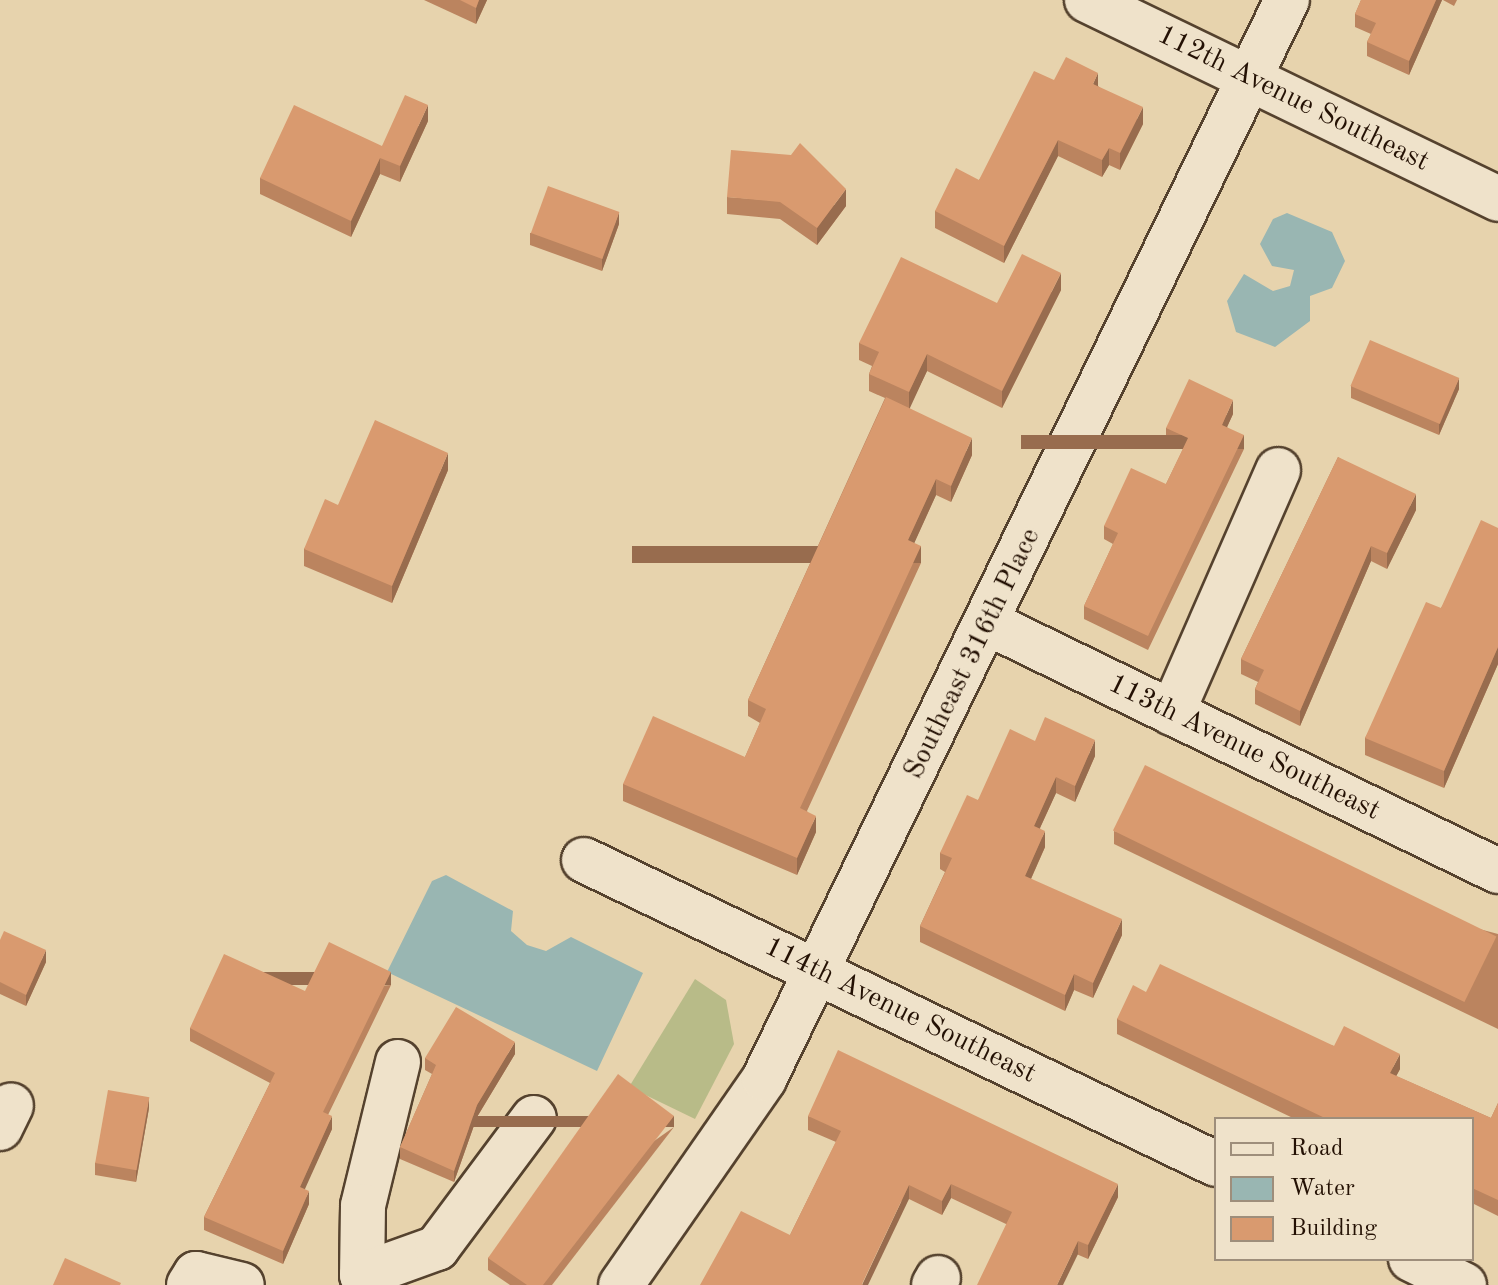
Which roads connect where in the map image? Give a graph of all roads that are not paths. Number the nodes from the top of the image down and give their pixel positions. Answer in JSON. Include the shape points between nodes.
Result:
{"nodes":[{"id":1,"x":1087,"y":0,"type":"edge"},
{"id":2,"x":1287,"y":0,"type":"edge"},
{"id":3,"x":1253,"y":78,"type":"junction"},
{"id":4,"x":1498,"y":199,"type":"edge"},
{"id":5,"x":1278,"y":470,"type":"dead end"},
{"id":6,"x":990,"y":624,"type":"junction"},
{"id":7,"x":1172,"y":713,"type":"junction"},
{"id":8,"x":1494,"y":858,"type":"edge"},
{"id":9,"x":584,"y":860,"type":"dead end"},
{"id":10,"x":815,"y":969,"type":"junction"},
{"id":11,"x":398,"y":1062,"type":"dead end"},
{"id":12,"x":534,"y":1118,"type":"dead end"},
{"id":13,"x":1214,"y":1163,"type":"edge"},
{"id":14,"x":1415,"y":1261,"type":"edge"},
{"id":15,"x":357,"y":1282,"type":"edge"},
{"id":16,"x":189,"y":1285,"type":"edge"},
{"id":17,"x":242,"y":1285,"type":"edge"},
{"id":18,"x":621,"y":1285,"type":"edge"},
{"id":19,"x":1464,"y":1285,"type":"edge"}],
"edges":[{"from":1,"to":3,"type":"street","name":"112th Avenue Southeast"},
{"from":2,"to":3,"type":"street","name":"Southeast 316th Place"},
{"from":3,"to":4,"type":"street","name":"112th Avenue Southeast"},
{"from":3,"to":6,"type":"street","name":"Southeast 316th Place"},
{"from":5,"to":7,"type":"street"},
{"from":6,"to":7,"type":"street","name":"113th Avenue Southeast"},
{"from":6,"to":10,"type":"street","name":"Southeast 316th Place"},
{"from":7,"to":8,"type":"street","name":"113th Avenue Southeast"},
{"from":9,"to":10,"type":"street","name":"114th Avenue Southeast"},
{"from":10,"to":13,"type":"street","name":"114th Avenue Southeast"},
{"from":10,"to":18,"type":"street","name":"Southeast 316th Place","via":[[764,1079]]},
{"from":11,"to":15,"type":"street","via":[[363,1206]]},
{"from":12,"to":15,"type":"street","via":[[437,1248]]},
{"from":14,"to":19,"type":"street"},
{"from":16,"to":17,"type":"street","via":[[196,1274]]}]}
